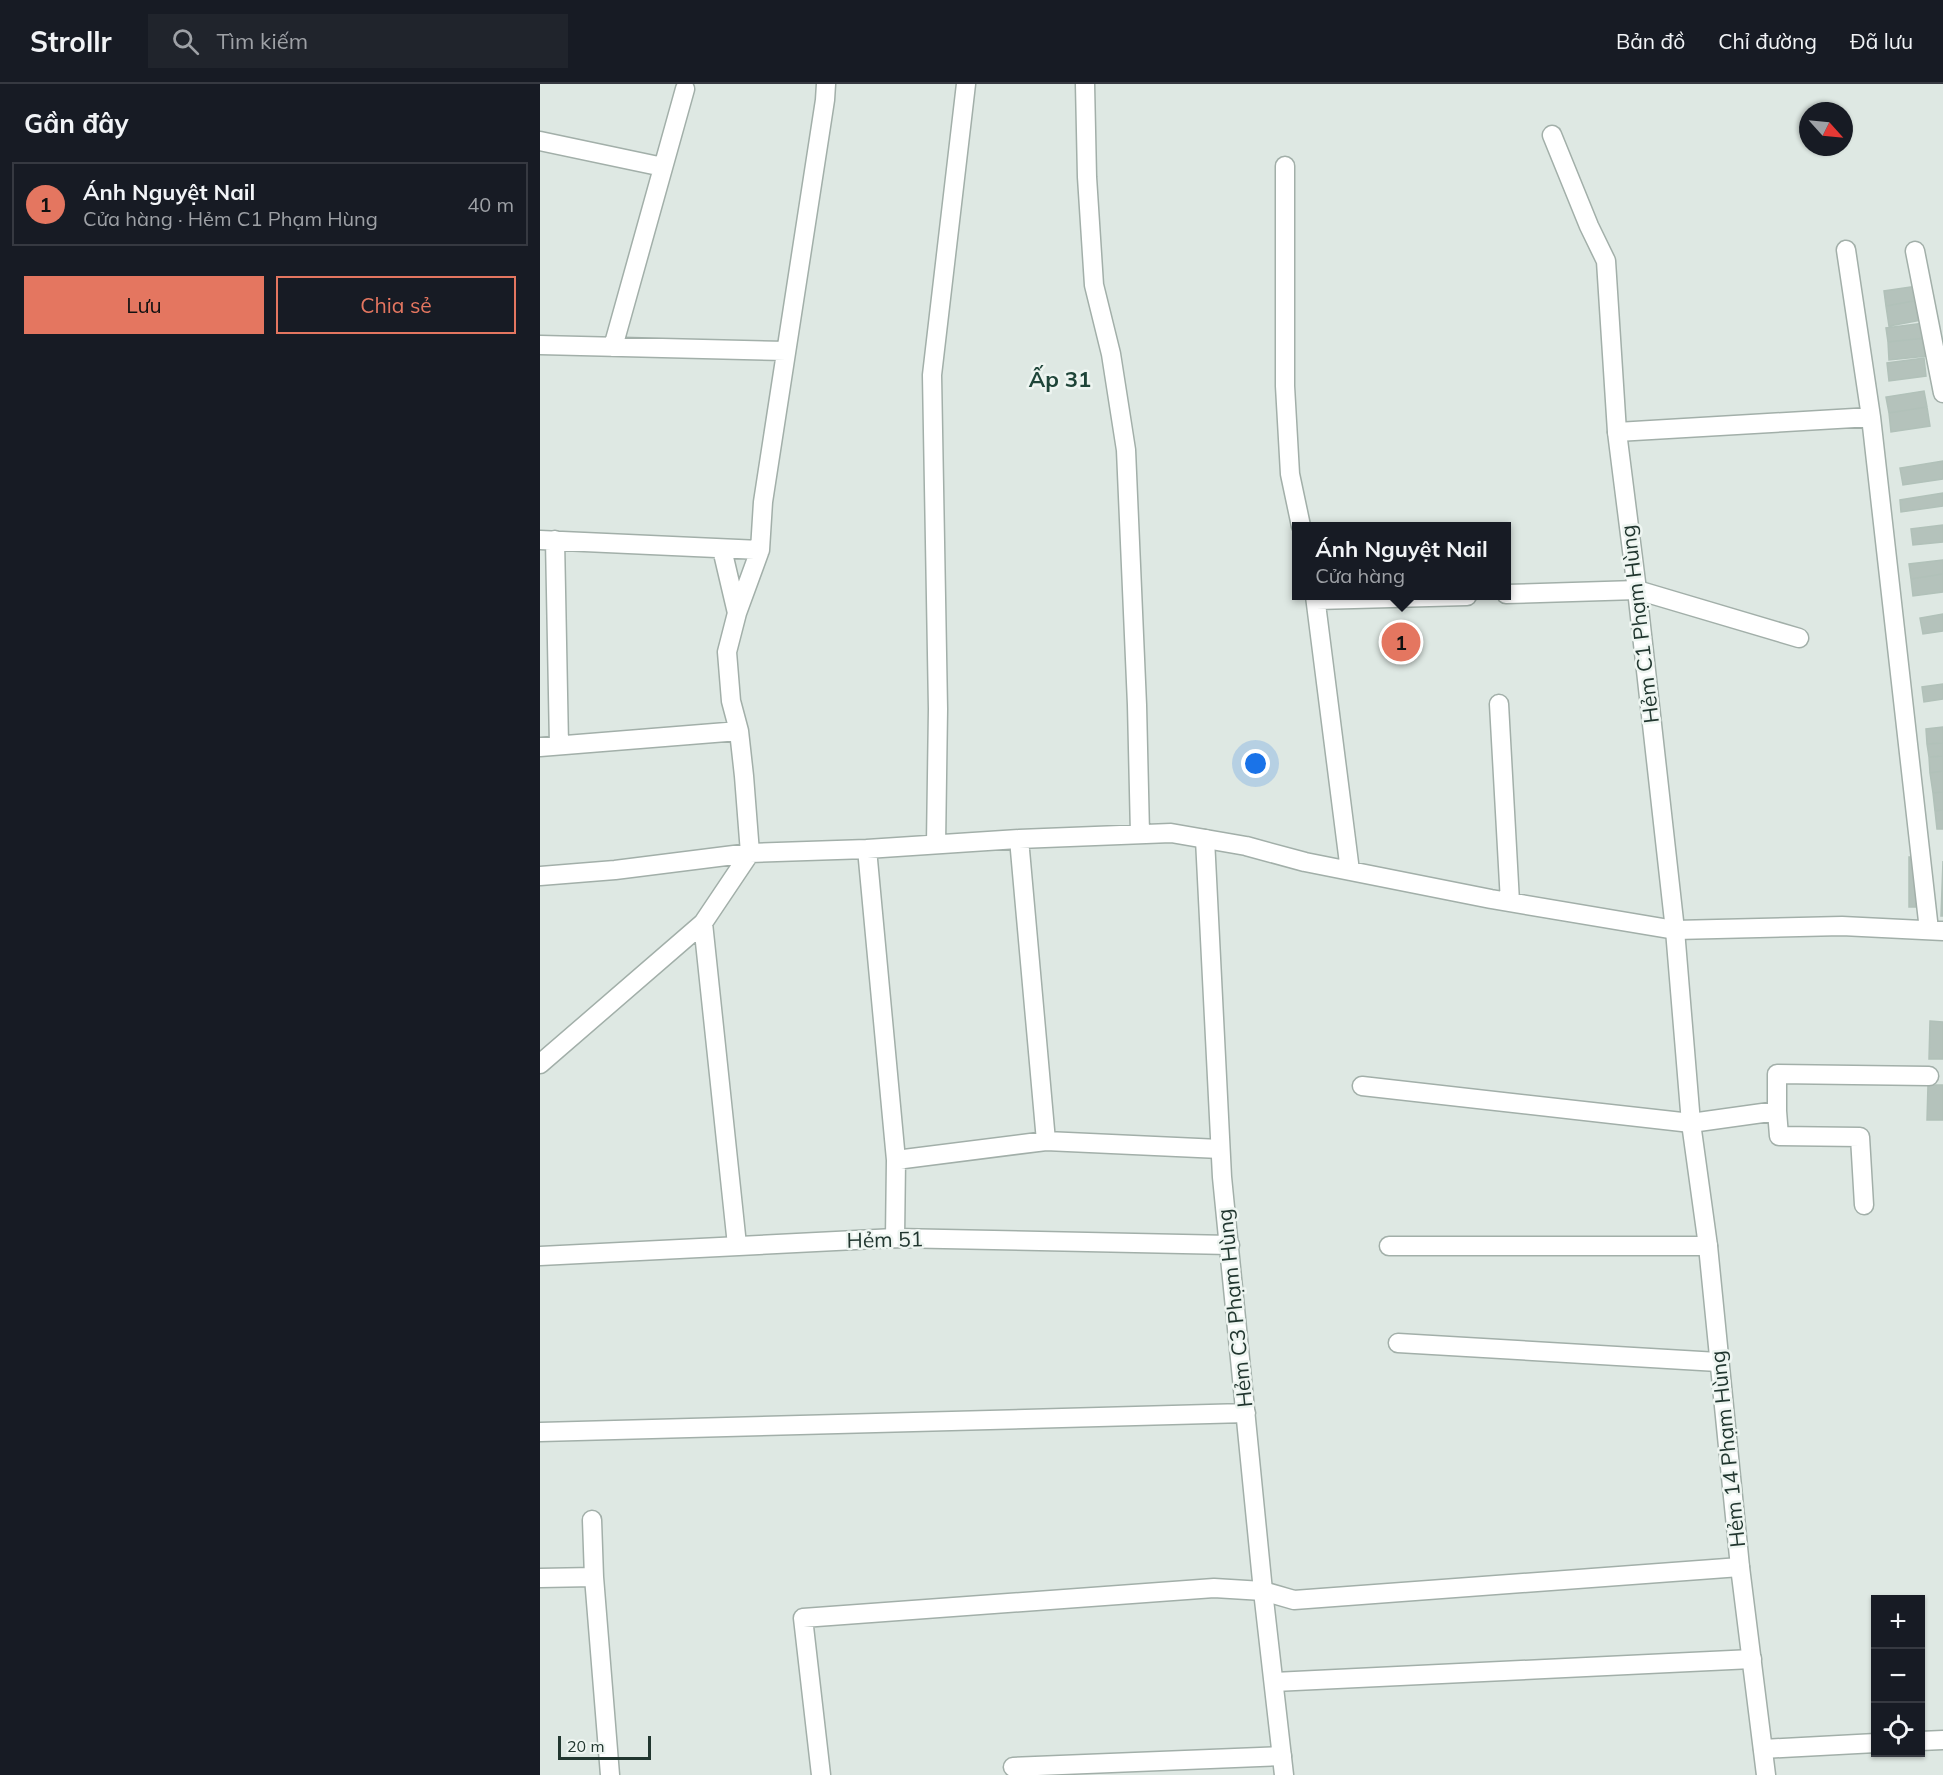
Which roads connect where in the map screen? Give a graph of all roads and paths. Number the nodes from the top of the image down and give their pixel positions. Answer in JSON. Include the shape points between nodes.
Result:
{"nodes":[{"id":1,"x":826,"y":84,"type":"edge"},
{"id":2,"x":966,"y":84,"type":"edge"},
{"id":3,"x":1084,"y":84,"type":"edge"},
{"id":4,"x":685,"y":89,"type":"dead end"},
{"id":5,"x":1552,"y":135,"type":"dead end"},
{"id":6,"x":540,"y":141,"type":"edge"},
{"id":7,"x":1285,"y":166,"type":"dead end"},
{"id":8,"x":663,"y":167,"type":"junction"},
{"id":9,"x":1846,"y":250,"type":"dead end"},
{"id":10,"x":1916,"y":251,"type":"dead end"},
{"id":11,"x":540,"y":345,"type":"edge"},
{"id":12,"x":613,"y":347,"type":"junction"},
{"id":13,"x":786,"y":351,"type":"junction"},
{"id":14,"x":1943,"y":393,"type":"edge"},
{"id":15,"x":1871,"y":417,"type":"junction"},
{"id":16,"x":1617,"y":432,"type":"junction"},
{"id":17,"x":1300,"y":522,"type":"edge"},
{"id":18,"x":548,"y":540,"type":"edge"},
{"id":19,"x":722,"y":549,"type":"junction"},
{"id":20,"x":759,"y":550,"type":"junction"},
{"id":21,"x":1637,"y":590,"type":"junction"},
{"id":22,"x":1511,"y":594,"type":"edge"},
{"id":23,"x":1316,"y":600,"type":"edge"},
{"id":24,"x":737,"y":613,"type":"junction"},
{"id":25,"x":1798,"y":638,"type":"dead end"},
{"id":26,"x":1499,"y":704,"type":"dead end"},
{"id":27,"x":739,"y":731,"type":"junction"},
{"id":28,"x":559,"y":745,"type":"junction"},
{"id":29,"x":540,"y":747,"type":"edge"},
{"id":30,"x":1140,"y":834,"type":"junction"},
{"id":31,"x":1019,"y":839,"type":"junction"},
{"id":32,"x":1205,"y":839,"type":"junction"},
{"id":33,"x":936,"y":844,"type":"junction"},
{"id":34,"x":867,"y":849,"type":"junction"},
{"id":35,"x":750,"y":853,"type":"junction"},
{"id":36,"x":1350,"y":871,"type":"junction"},
{"id":37,"x":540,"y":876,"type":"edge"},
{"id":38,"x":1510,"y":902,"type":"junction"},
{"id":39,"x":704,"y":923,"type":"junction"},
{"id":40,"x":1674,"y":930,"type":"junction"},
{"id":41,"x":1936,"y":931,"type":"edge"},
{"id":42,"x":540,"y":1064,"type":"edge"},
{"id":43,"x":1929,"y":1076,"type":"dead end"},
{"id":44,"x":1362,"y":1086,"type":"dead end"},
{"id":45,"x":1777,"y":1111,"type":"junction"},
{"id":46,"x":1691,"y":1123,"type":"junction"},
{"id":47,"x":1046,"y":1141,"type":"junction"},
{"id":48,"x":1220,"y":1149,"type":"junction"},
{"id":49,"x":896,"y":1160,"type":"junction"},
{"id":50,"x":1864,"y":1205,"type":"dead end"},
{"id":51,"x":895,"y":1239,"type":"junction"},
{"id":52,"x":737,"y":1245,"type":"junction"},
{"id":53,"x":1230,"y":1245,"type":"junction"},
{"id":54,"x":1389,"y":1246,"type":"dead end"},
{"id":55,"x":1708,"y":1246,"type":"junction"},
{"id":56,"x":540,"y":1256,"type":"edge"},
{"id":57,"x":1398,"y":1343,"type":"dead end"},
{"id":58,"x":1718,"y":1362,"type":"junction"},
{"id":59,"x":1246,"y":1413,"type":"junction"},
{"id":60,"x":540,"y":1432,"type":"edge"},
{"id":61,"x":592,"y":1520,"type":"dead end"},
{"id":62,"x":1740,"y":1567,"type":"junction"},
{"id":63,"x":594,"y":1577,"type":"junction"},
{"id":64,"x":540,"y":1578,"type":"edge"},
{"id":65,"x":1263,"y":1591,"type":"junction"},
{"id":66,"x":1752,"y":1659,"type":"junction"},
{"id":67,"x":1274,"y":1682,"type":"junction"},
{"id":68,"x":1943,"y":1740,"type":"edge"},
{"id":69,"x":1925,"y":1741,"type":"edge"},
{"id":70,"x":1871,"y":1743,"type":"edge"},
{"id":71,"x":1762,"y":1749,"type":"junction"},
{"id":72,"x":1282,"y":1756,"type":"junction"},
{"id":73,"x":1013,"y":1767,"type":"dead end"},
{"id":74,"x":610,"y":1775,"type":"edge"},
{"id":75,"x":820,"y":1775,"type":"edge"},
{"id":76,"x":1284,"y":1775,"type":"edge"},
{"id":77,"x":1766,"y":1775,"type":"edge"}],
"edges":[{"from":1,"to":13,"type":"street"},
{"from":2,"to":33,"type":"street","via":[[932,375],[938,709]]},
{"from":3,"to":30,"type":"street","via":[[1094,285],[1111,354],[1126,450]]},
{"from":4,"to":8,"type":"street"},
{"from":5,"to":16,"type":"street","name":"Hẻm C1 Phạm Hùng","via":[[1606,261]]},
{"from":6,"to":8,"type":"street"},
{"from":7,"to":17,"type":"street","via":[[1286,397],[1290,474]]},
{"from":8,"to":12,"type":"street"},
{"from":9,"to":15,"type":"street"},
{"from":10,"to":14,"type":"street"},
{"from":11,"to":12,"type":"street"},
{"from":12,"to":13,"type":"street"},
{"from":13,"to":20,"type":"street"},
{"from":15,"to":16,"type":"street"},
{"from":15,"to":41,"type":"street"},
{"from":16,"to":21,"type":"street","name":"Hẻm C1 Phạm Hùng"},
{"from":18,"to":19,"type":"street"},
{"from":18,"to":28,"type":"street"},
{"from":19,"to":20,"type":"street"},
{"from":19,"to":24,"type":"street"},
{"from":20,"to":24,"type":"street"},
{"from":21,"to":22,"type":"street"},
{"from":21,"to":25,"type":"street"},
{"from":21,"to":40,"type":"street","name":"Hẻm C1 Phạm Hùng"},
{"from":23,"to":36,"type":"street"},
{"from":24,"to":27,"type":"street","via":[[727,651],[731,701]]},
{"from":26,"to":38,"type":"street"},
{"from":27,"to":28,"type":"street"},
{"from":27,"to":35,"type":"street"},
{"from":28,"to":29,"type":"street"},
{"from":30,"to":31,"type":"street"},
{"from":30,"to":32,"type":"street","via":[[1171,833]]},
{"from":31,"to":33,"type":"street"},
{"from":31,"to":47,"type":"street"},
{"from":32,"to":36,"type":"street"},
{"from":32,"to":48,"type":"street","name":"Hẻm C3 Phạm Hùng"},
{"from":33,"to":34,"type":"street"},
{"from":34,"to":35,"type":"street"},
{"from":34,"to":49,"type":"street"},
{"from":35,"to":37,"type":"street"},
{"from":35,"to":39,"type":"street"},
{"from":36,"to":38,"type":"street"},
{"from":38,"to":40,"type":"street"},
{"from":39,"to":42,"type":"street"},
{"from":39,"to":52,"type":"street"},
{"from":40,"to":41,"type":"street","via":[[1842,926]]},
{"from":40,"to":46,"type":"street","name":"Hẻm C1 Phạm Hùng"},
{"from":43,"to":45,"type":"street","via":[[1777,1074]]},
{"from":44,"to":46,"type":"street"},
{"from":45,"to":46,"type":"street"},
{"from":45,"to":50,"type":"street","via":[[1779,1136],[1860,1137]]},
{"from":46,"to":55,"type":"street","name":"Hẻm 14 Phạm Hùng"},
{"from":47,"to":48,"type":"street"},
{"from":47,"to":49,"type":"street"},
{"from":48,"to":53,"type":"street","name":"Hẻm C3 Phạm Hùng"},
{"from":49,"to":51,"type":"street"},
{"from":51,"to":52,"type":"street","name":"Hẻm 51"},
{"from":51,"to":53,"type":"street","name":"Hẻm 51"},
{"from":52,"to":56,"type":"street","name":"Hẻm 51"},
{"from":53,"to":59,"type":"street","name":"Hẻm C3 Phạm Hùng"},
{"from":54,"to":55,"type":"street"},
{"from":55,"to":58,"type":"street","name":"Hẻm 14 Phạm Hùng"},
{"from":57,"to":58,"type":"street"},
{"from":58,"to":62,"type":"street","name":"Hẻm 14 Phạm Hùng"},
{"from":59,"to":60,"type":"street"},
{"from":59,"to":65,"type":"street","name":"Hẻm C3 Phạm Hùng"},
{"from":61,"to":63,"type":"street"},
{"from":62,"to":65,"type":"street","via":[[1294,1600]]},
{"from":62,"to":66,"type":"street","name":"Hẻm 14 Phạm Hùng"},
{"from":63,"to":64,"type":"street"},
{"from":63,"to":74,"type":"street"},
{"from":65,"to":67,"type":"street","name":"Hẻm C3 Phạm Hùng"},
{"from":65,"to":75,"type":"street","via":[[1214,1588],[803,1618]]},
{"from":66,"to":67,"type":"street"},
{"from":66,"to":71,"type":"street","name":"Hẻm 14 Phạm Hùng"},
{"from":67,"to":72,"type":"street","name":"Hẻm C3 Phạm Hùng"},
{"from":68,"to":69,"type":"street"},
{"from":70,"to":71,"type":"street"},
{"from":71,"to":77,"type":"street","name":"Hẻm 14 Phạm Hùng"},
{"from":72,"to":73,"type":"street"},
{"from":72,"to":76,"type":"street","name":"Hẻm C3 Phạm Hùng"}]}
